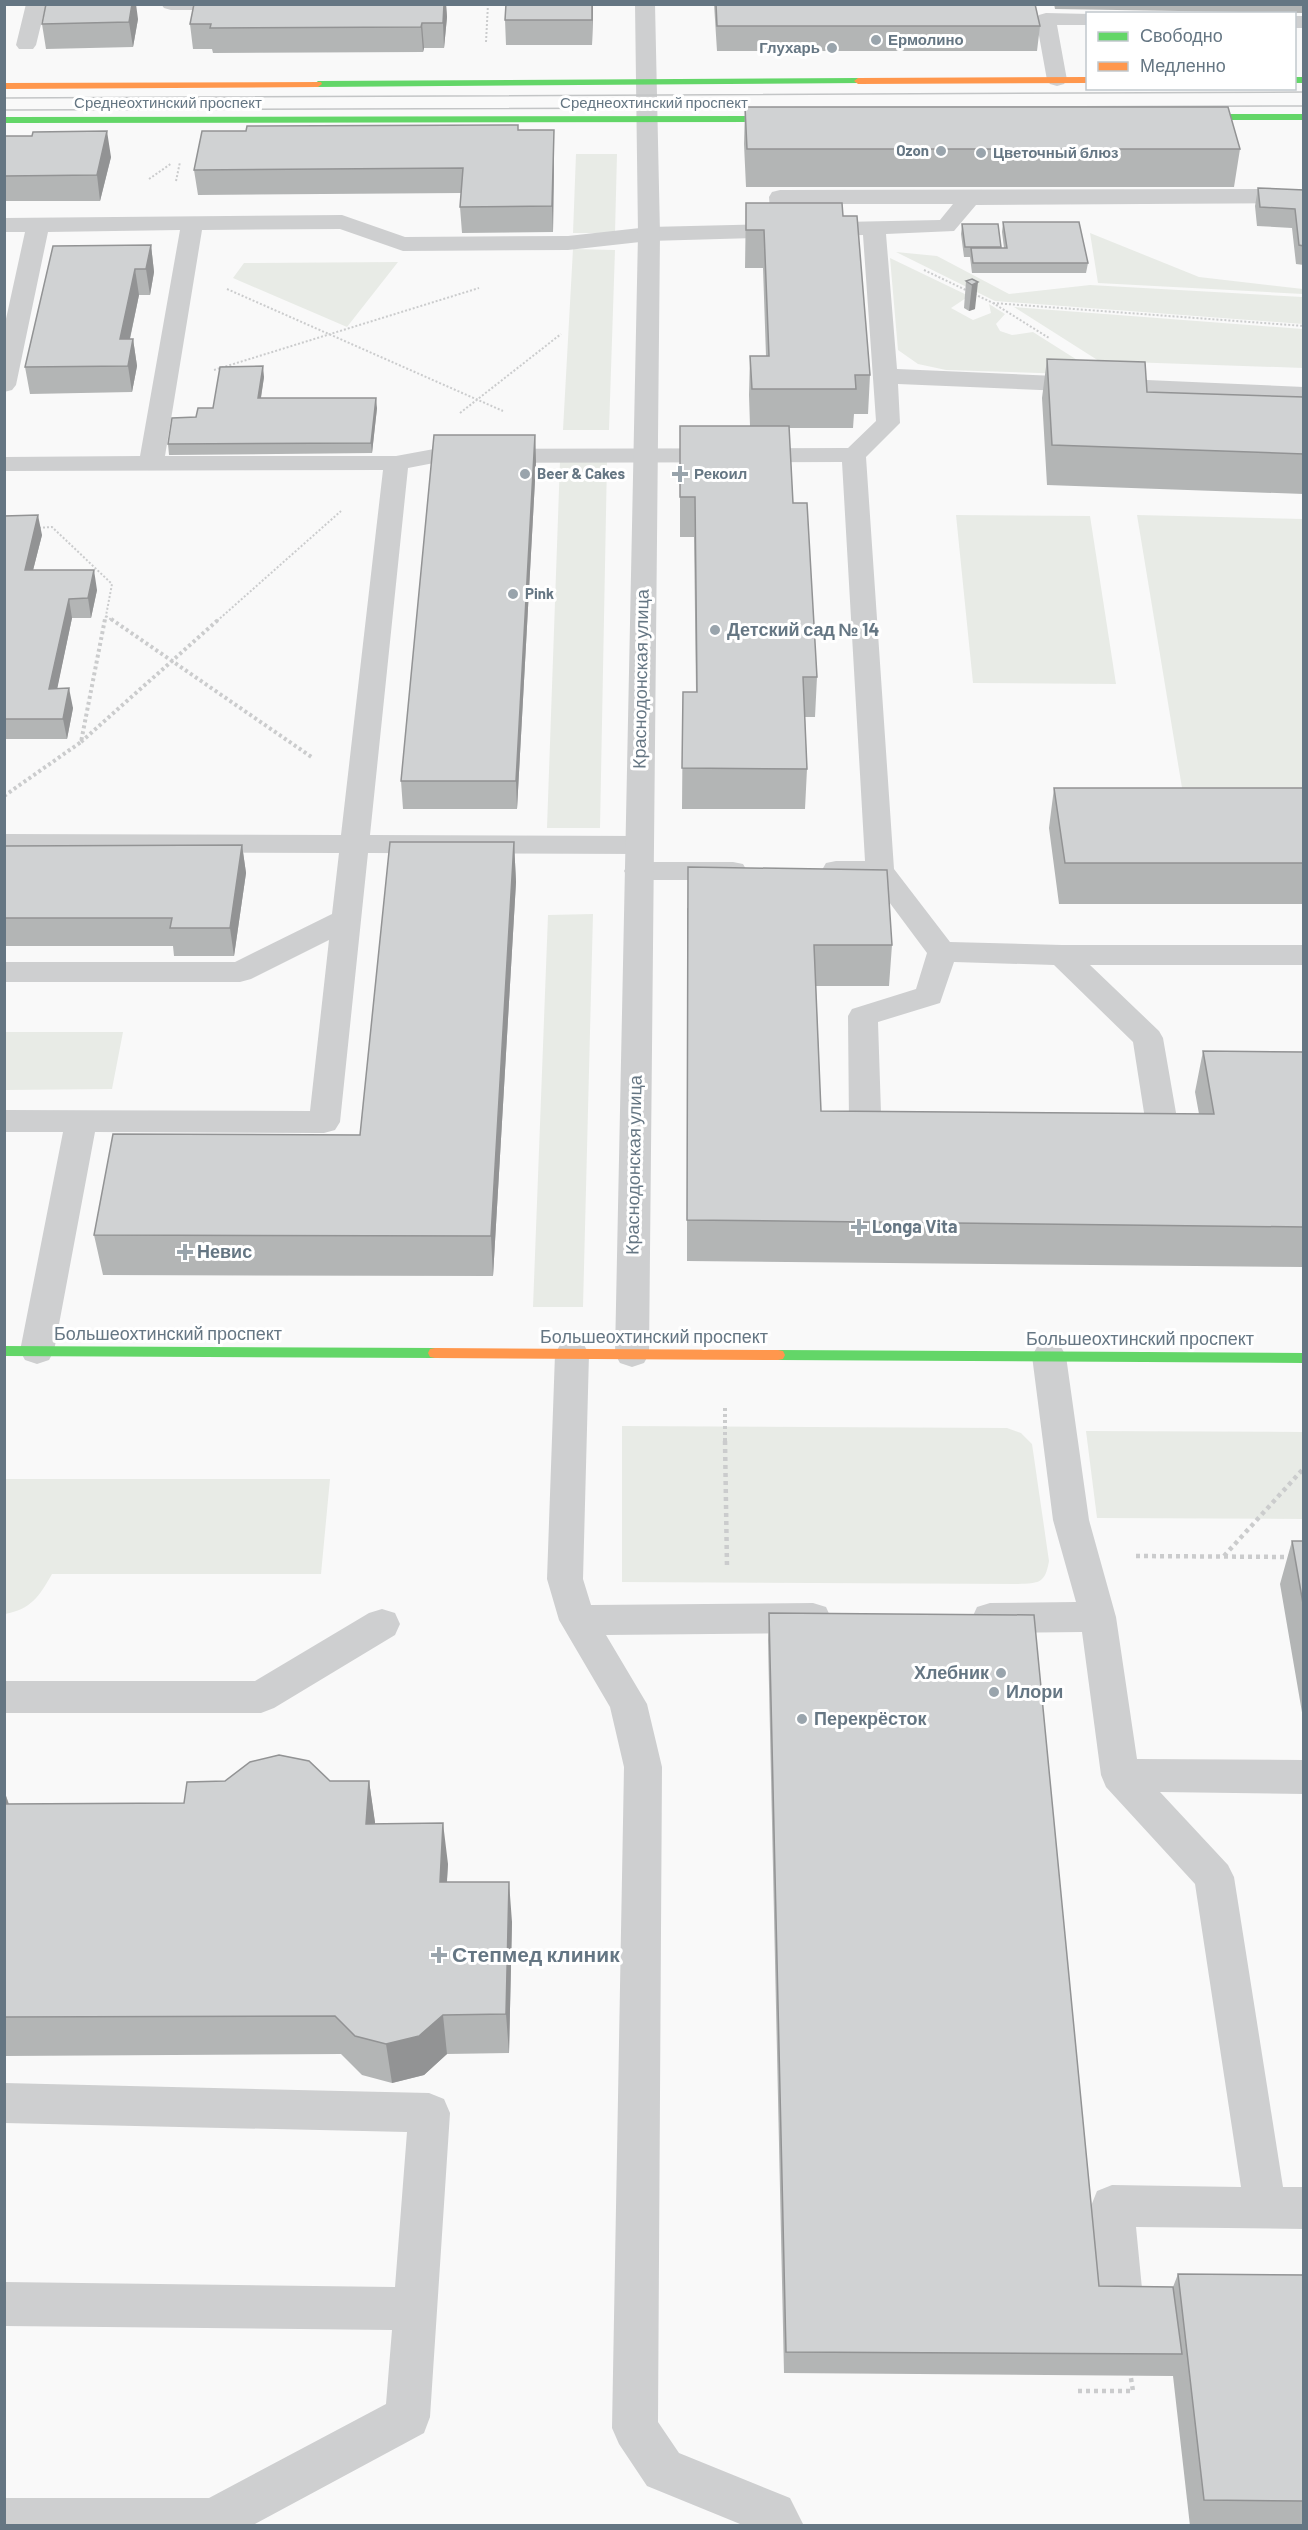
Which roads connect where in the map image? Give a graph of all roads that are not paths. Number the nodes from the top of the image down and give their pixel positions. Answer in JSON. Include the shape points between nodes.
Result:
{"nodes":[{"id":1,"x":36,"y":4,"type":"edge"},
{"id":2,"x":171,"y":4,"type":"edge"},
{"id":3,"x":278,"y":4,"type":"edge"},
{"id":4,"x":645,"y":4,"type":"edge"},
{"id":5,"x":1039,"y":12,"type":"edge"},
{"id":6,"x":1086,"y":19,"type":"edge"},
{"id":7,"x":26,"y":45,"type":"dead end"},
{"id":8,"x":1056,"y":80,"type":"junction"},
{"id":9,"x":1086,"y":80,"type":"edge"},
{"id":10,"x":647,"y":82,"type":"junction"},
{"id":11,"x":4,"y":86,"type":"edge"},
{"id":12,"x":1172,"y":117,"type":"edge"},
{"id":13,"x":1304,"y":117,"type":"edge"},
{"id":14,"x":806,"y":119,"type":"edge"},
{"id":15,"x":4,"y":120,"type":"edge"},
{"id":16,"x":648,"y":120,"type":"junction"},
{"id":17,"x":1304,"y":196,"type":"edge"},
{"id":18,"x":970,"y":198,"type":"junction"},
{"id":19,"x":192,"y":223,"type":"junction"},
{"id":20,"x":4,"y":225,"type":"edge"},
{"id":21,"x":38,"y":225,"type":"junction"},
{"id":22,"x":782,"y":230,"type":"junction"},
{"id":23,"x":649,"y":234,"type":"junction"},
{"id":24,"x":875,"y":238,"type":"junction"},
{"id":25,"x":886,"y":376,"type":"junction"},
{"id":26,"x":4,"y":385,"type":"edge"},
{"id":27,"x":1304,"y":394,"type":"edge"},
{"id":28,"x":645,"y":455,"type":"junction"},
{"id":29,"x":854,"y":455,"type":"junction"},
{"id":30,"x":396,"y":463,"type":"junction"},
{"id":31,"x":4,"y":464,"type":"edge"},
{"id":32,"x":151,"y":464,"type":"junction"},
{"id":33,"x":4,"y":843,"type":"edge"},
{"id":34,"x":354,"y":844,"type":"junction"},
{"id":35,"x":638,"y":858,"type":"junction"},
{"id":36,"x":753,"y":870,"type":"edge"},
{"id":37,"x":811,"y":870,"type":"edge"},
{"id":38,"x":880,"y":870,"type":"junction"},
{"id":39,"x":346,"y":919,"type":"junction"},
{"id":40,"x":942,"y":952,"type":"junction"},
{"id":41,"x":1062,"y":955,"type":"junction"},
{"id":42,"x":1304,"y":955,"type":"edge"},
{"id":43,"x":4,"y":972,"type":"edge"},
{"id":44,"x":4,"y":1121,"type":"edge"},
{"id":45,"x":81,"y":1121,"type":"junction"},
{"id":46,"x":924,"y":1125,"type":"edge"},
{"id":47,"x":1103,"y":1129,"type":"edge"},
{"id":48,"x":4,"y":1351,"type":"edge"},
{"id":49,"x":37,"y":1352,"type":"junction"},
{"id":50,"x":572,"y":1354,"type":"junction"},
{"id":51,"x":632,"y":1354,"type":"junction"},
{"id":52,"x":1048,"y":1356,"type":"junction"},
{"id":53,"x":1304,"y":1358,"type":"edge"},
{"id":54,"x":1098,"y":1617,"type":"junction"},
{"id":55,"x":847,"y":1618,"type":"edge"},
{"id":56,"x":955,"y":1618,"type":"edge"},
{"id":57,"x":577,"y":1620,"type":"junction"},
{"id":58,"x":382,"y":1624,"type":"dead end"},
{"id":59,"x":4,"y":1697,"type":"edge"},
{"id":60,"x":1120,"y":1775,"type":"junction"},
{"id":61,"x":1304,"y":1777,"type":"edge"},
{"id":62,"x":4,"y":2103,"type":"edge"},
{"id":63,"x":1284,"y":2208,"type":"edge"},
{"id":64,"x":4,"y":2304,"type":"edge"},
{"id":65,"x":416,"y":2309,"type":"junction"},
{"id":66,"x":1122,"y":2309,"type":"edge"},
{"id":67,"x":4,"y":2521,"type":"edge"},
{"id":68,"x":781,"y":2526,"type":"edge"}],
"edges":[{"from":1,"to":7,"type":"street"},
{"from":2,"to":3,"type":"street"},
{"from":4,"to":10,"type":"street","name":"Краснодонская улица"},
{"from":5,"to":6,"type":"street"},
{"from":5,"to":8,"type":"street"},
{"from":8,"to":9,"type":"main road","name":"Среднеохтинский проспект"},
{"from":8,"to":10,"type":"main road","name":"Среднеохтинский проспект"},
{"from":10,"to":11,"type":"main road","name":"Среднеохтинский проспект"},
{"from":10,"to":16,"type":"street","name":"Краснодонская улица"},
{"from":12,"to":13,"type":"main road"},
{"from":14,"to":16,"type":"main road","name":"Среднеохтинский проспект"},
{"from":15,"to":16,"type":"main road","name":"Среднеохтинский проспект"},
{"from":16,"to":23,"type":"street","name":"Краснодонская улица"},
{"from":17,"to":18,"type":"street"},
{"from":18,"to":22,"type":"street","via":[[780,197]]},
{"from":18,"to":24,"type":"street","via":[[946,226]]},
{"from":19,"to":21,"type":"street"},
{"from":19,"to":23,"type":"street","via":[[342,222],[403,244],[568,243]]},
{"from":19,"to":32,"type":"street"},
{"from":20,"to":21,"type":"street"},
{"from":21,"to":26,"type":"street"},
{"from":22,"to":23,"type":"street"},
{"from":22,"to":24,"type":"street"},
{"from":23,"to":28,"type":"street","name":"Краснодонская улица"},
{"from":24,"to":25,"type":"street"},
{"from":25,"to":27,"type":"street"},
{"from":25,"to":29,"type":"street","via":[[888,423]]},
{"from":28,"to":29,"type":"street"},
{"from":28,"to":30,"type":"street","via":[[434,456]]},
{"from":28,"to":35,"type":"street","name":"Краснодонская улица"},
{"from":29,"to":38,"type":"street"},
{"from":30,"to":32,"type":"street"},
{"from":30,"to":34,"type":"street"},
{"from":31,"to":32,"type":"street"},
{"from":33,"to":34,"type":"street"},
{"from":34,"to":35,"type":"street"},
{"from":34,"to":39,"type":"street"},
{"from":35,"to":36,"type":"street"},
{"from":35,"to":51,"type":"street","name":"Краснодонская улица"},
{"from":37,"to":38,"type":"street"},
{"from":38,"to":40,"type":"street"},
{"from":39,"to":43,"type":"street","via":[[240,972]]},
{"from":39,"to":45,"type":"street","via":[[324,1122]]},
{"from":40,"to":41,"type":"street"},
{"from":40,"to":46,"type":"street","via":[[929,996],[863,1016],[865,1124]]},
{"from":41,"to":42,"type":"street"},
{"from":41,"to":47,"type":"street","via":[[1148,1038],[1163,1130]]},
{"from":44,"to":45,"type":"street"},
{"from":45,"to":49,"type":"street"},
{"from":48,"to":49,"type":"main road","name":"Большеохтинский проспект"},
{"from":49,"to":50,"type":"main road","name":"Большеохтинский проспект"},
{"from":50,"to":51,"type":"main road","name":"Большеохтинский проспект"},
{"from":50,"to":57,"type":"street","via":[[565,1579]]},
{"from":51,"to":52,"type":"main road","name":"Большеохтинский проспект"},
{"from":52,"to":53,"type":"main road","name":"Большеохтинский проспект"},
{"from":52,"to":54,"type":"street","via":[[1071,1520]]},
{"from":54,"to":56,"type":"street"},
{"from":54,"to":60,"type":"street"},
{"from":55,"to":57,"type":"street"},
{"from":57,"to":68,"type":"street","via":[[628,1704],[643,1767],[635,2428],[663,2470],[774,2514]]},
{"from":58,"to":59,"type":"street","via":[[261,1697]]},
{"from":60,"to":61,"type":"street"},
{"from":60,"to":63,"type":"street","via":[[1214,1876]]},
{"from":62,"to":65,"type":"street","via":[[429,2113]]},
{"from":63,"to":66,"type":"street","via":[[1112,2206]]},
{"from":64,"to":65,"type":"street"},
{"from":65,"to":67,"type":"street","via":[[408,2417],[213,2521]]}]}
